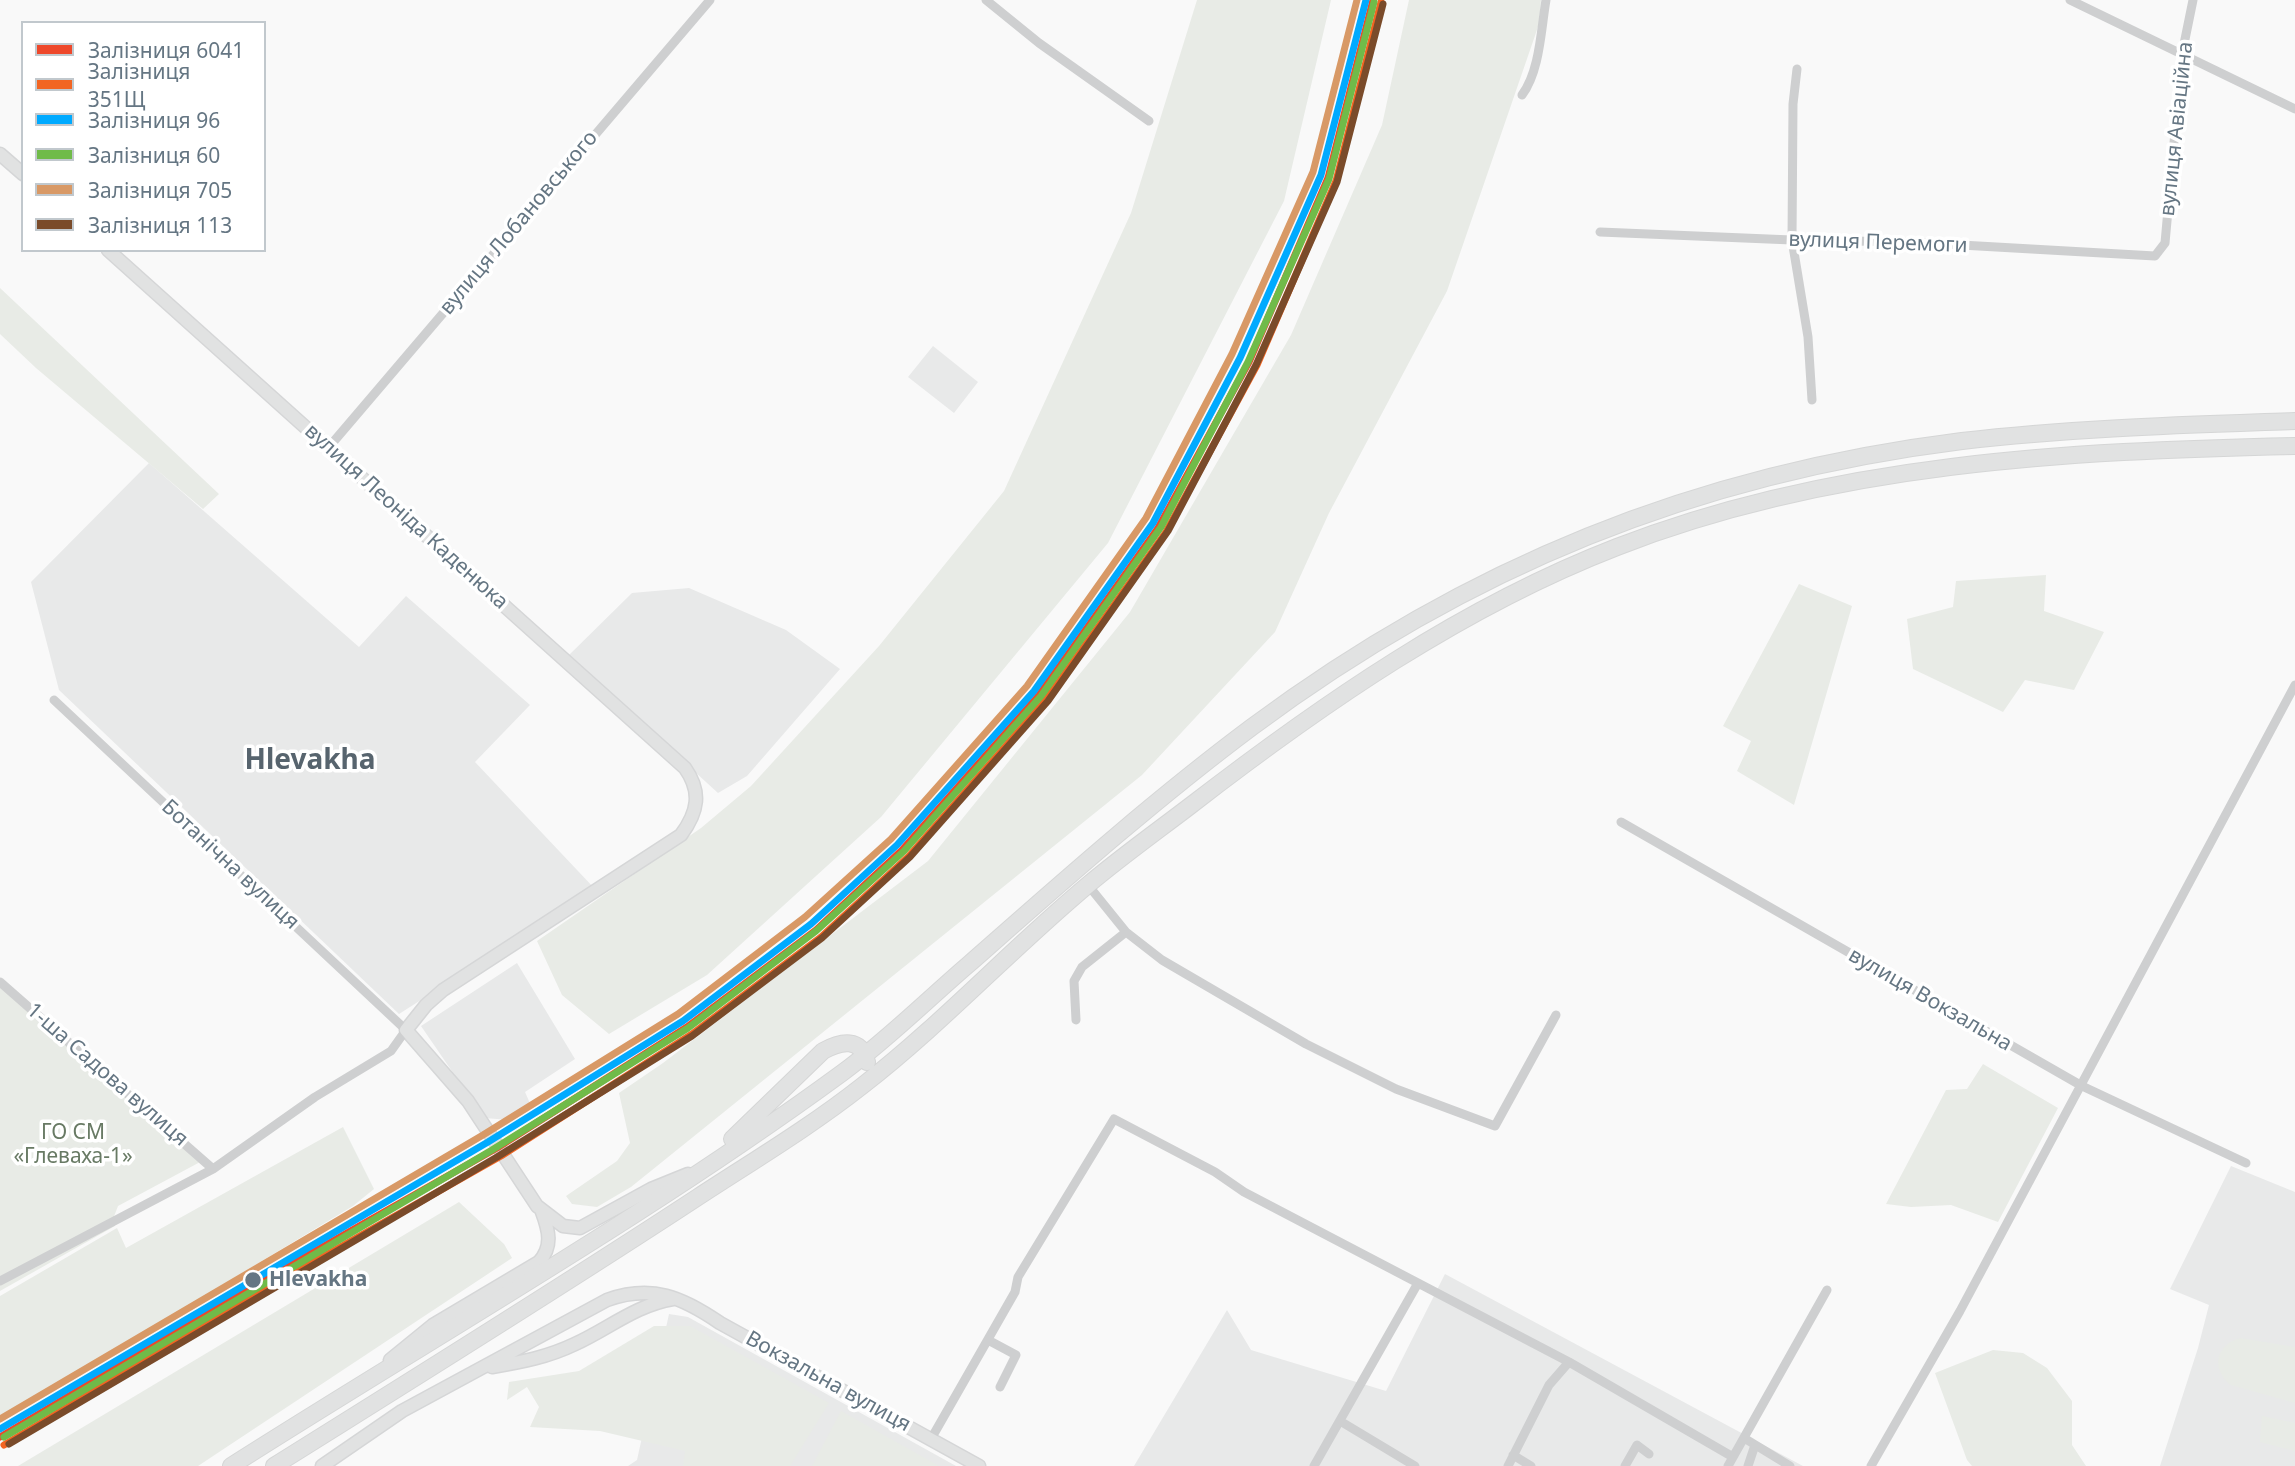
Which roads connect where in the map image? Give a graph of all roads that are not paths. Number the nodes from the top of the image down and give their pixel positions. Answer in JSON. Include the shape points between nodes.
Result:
{"nodes":[{"id":1,"x":710,"y":0,"type":"edge"},
{"id":2,"x":986,"y":0,"type":"edge"},
{"id":3,"x":1546,"y":0,"type":"edge"},
{"id":4,"x":2070,"y":0,"type":"edge"},
{"id":5,"x":2193,"y":0,"type":"edge"},
{"id":6,"x":2182,"y":54,"type":"junction"},
{"id":7,"x":1797,"y":69,"type":"dead end"},
{"id":8,"x":1521,"y":94,"type":"dead end"},
{"id":9,"x":2295,"y":109,"type":"edge"},
{"id":10,"x":1149,"y":121,"type":"dead end"},
{"id":11,"x":0,"y":154,"type":"edge"},
{"id":12,"x":21,"y":172,"type":"edge"},
{"id":13,"x":1600,"y":232,"type":"dead end"},
{"id":14,"x":1792,"y":240,"type":"junction"},
{"id":15,"x":110,"y":252,"type":"edge"},
{"id":16,"x":2155,"y":256,"type":"joint"},
{"id":17,"x":1812,"y":400,"type":"dead end"},
{"id":18,"x":2295,"y":421,"type":"edge"},
{"id":19,"x":2295,"y":446,"type":"edge"},
{"id":20,"x":329,"y":447,"type":"junction"},
{"id":21,"x":2295,"y":685,"type":"edge"},
{"id":22,"x":54,"y":700,"type":"dead end"},
{"id":23,"x":1621,"y":822,"type":"dead end"},
{"id":24,"x":1088,"y":885,"type":"junction"},
{"id":25,"x":1126,"y":933,"type":"junction"},
{"id":26,"x":0,"y":982,"type":"edge"},
{"id":27,"x":1556,"y":1015,"type":"dead end"},
{"id":28,"x":1076,"y":1020,"type":"dead end"},
{"id":29,"x":406,"y":1030,"type":"junction"},
{"id":30,"x":865,"y":1055,"type":"junction"},
{"id":31,"x":864,"y":1085,"type":"junction"},
{"id":32,"x":2082,"y":1086,"type":"junction"},
{"id":33,"x":2246,"y":1163,"type":"dead end"},
{"id":34,"x":704,"y":1167,"type":"junction"},
{"id":35,"x":213,"y":1168,"type":"junction"},
{"id":36,"x":540,"y":1208,"type":"junction"},
{"id":37,"x":0,"y":1281,"type":"edge"},
{"id":38,"x":1418,"y":1283,"type":"junction"},
{"id":39,"x":1827,"y":1290,"type":"dead end"},
{"id":40,"x":622,"y":1294,"type":"junction"},
{"id":41,"x":676,"y":1298,"type":"junction"},
{"id":42,"x":630,"y":1314,"type":"junction"},
{"id":43,"x":570,"y":1321,"type":"junction"},
{"id":44,"x":988,"y":1340,"type":"junction"},
{"id":45,"x":576,"y":1344,"type":"junction"},
{"id":46,"x":1569,"y":1362,"type":"junction"},
{"id":47,"x":481,"y":1369,"type":"junction"},
{"id":48,"x":356,"y":1386,"type":"junction"},
{"id":49,"x":1000,"y":1387,"type":"dead end"},
{"id":50,"x":1340,"y":1421,"type":"junction"},
{"id":51,"x":1744,"y":1438,"type":"junction"},
{"id":52,"x":931,"y":1439,"type":"junction"},
{"id":53,"x":1755,"y":1445,"type":"junction"},
{"id":54,"x":1649,"y":1454,"type":"dead end"},
{"id":55,"x":1514,"y":1455,"type":"junction"},
{"id":56,"x":1730,"y":1462,"type":"edge"},
{"id":57,"x":231,"y":1466,"type":"edge"},
{"id":58,"x":274,"y":1466,"type":"edge"},
{"id":59,"x":322,"y":1466,"type":"edge"},
{"id":60,"x":979,"y":1466,"type":"edge"},
{"id":61,"x":1314,"y":1466,"type":"edge"},
{"id":62,"x":1415,"y":1466,"type":"edge"},
{"id":63,"x":1508,"y":1466,"type":"edge"},
{"id":64,"x":1531,"y":1466,"type":"edge"},
{"id":65,"x":1625,"y":1466,"type":"edge"},
{"id":66,"x":1748,"y":1466,"type":"edge"},
{"id":67,"x":1790,"y":1466,"type":"edge"},
{"id":68,"x":1871,"y":1466,"type":"edge"}],
"edges":[{"from":1,"to":20,"type":"street","name":"вулиця Лобановського"},
{"from":2,"to":10,"type":"street"},
{"from":3,"to":8,"type":"street","via":[[1539,46]]},
{"from":4,"to":6,"type":"street"},
{"from":5,"to":6,"type":"street","name":"вулиця Авіаційна"},
{"from":6,"to":9,"type":"street"},
{"from":6,"to":16,"type":"street","name":"вулиця Авіаційна","via":[[2165,243]]},
{"from":7,"to":14,"type":"street"},
{"from":11,"to":12,"type":"street"},
{"from":13,"to":14,"type":"street","name":"вулиця Перемоги"},
{"from":14,"to":16,"type":"street","name":"вулиця Перемоги"},
{"from":14,"to":17,"type":"street","via":[[1808,337]]},
{"from":15,"to":20,"type":"street","name":"вулиця Леоніда Каденюка"},
{"from":18,"to":30,"type":"highway","via":[[2082,429],[1872,455],[1701,495],[1565,543],[1402,628],[1253,727],[1120,832]]},
{"from":19,"to":24,"type":"highway","via":[[2092,453],[1941,468],[1763,502],[1620,545],[1508,595],[1413,649],[1268,746]]},
{"from":20,"to":29,"type":"street","name":"вулиця Леоніда Каденюка","via":[[685,768],[696,789],[697,806],[681,835],[443,990]]},
{"from":21,"to":32,"type":"street"},
{"from":22,"to":29,"type":"street","name":"Ботанічна вулиця"},
{"from":23,"to":32,"type":"street","name":"вулиця Вокзальна"},
{"from":24,"to":25,"type":"street"},
{"from":24,"to":31,"type":"highway"},
{"from":25,"to":27,"type":"street","via":[[1162,960],[1306,1044],[1396,1089],[1495,1126]]},
{"from":25,"to":28,"type":"street","via":[[1082,967],[1074,981]]},
{"from":26,"to":35,"type":"street","name":"1-ша Садова вулиця"},
{"from":29,"to":35,"type":"street","via":[[391,1051]]},
{"from":29,"to":36,"type":"street","via":[[468,1101]]},
{"from":30,"to":31,"type":"highway"},
{"from":30,"to":34,"type":"highway"},
{"from":30,"to":34,"type":"highway","via":[[851,1043],[839,1042],[823,1051]]},
{"from":31,"to":58,"type":"highway","via":[[627,1245]]},
{"from":32,"to":33,"type":"street","name":"вулиця Вокзальна"},
{"from":32,"to":68,"type":"street"},
{"from":34,"to":36,"type":"street","via":[[651,1189],[580,1228],[563,1226]]},
{"from":34,"to":48,"type":"highway"},
{"from":35,"to":37,"type":"street"},
{"from":36,"to":48,"type":"street","via":[[548,1251],[539,1262],[433,1325]]},
{"from":38,"to":44,"type":"street","via":[[1114,1119],[1018,1276],[1015,1292]]},
{"from":38,"to":46,"type":"street"},
{"from":38,"to":50,"type":"street"},
{"from":39,"to":51,"type":"street"},
{"from":40,"to":41,"type":"street","name":"Вокзальна вулиця","via":[[636,1290]]},
{"from":40,"to":42,"type":"street","via":[[631,1304]]},
{"from":40,"to":43,"type":"street"},
{"from":41,"to":42,"type":"street"},
{"from":41,"to":52,"type":"street","name":"Вокзальна вулиця"},
{"from":42,"to":45,"type":"street"},
{"from":43,"to":45,"type":"street","via":[[570,1338]]},
{"from":43,"to":47,"type":"street"},
{"from":44,"to":49,"type":"street","via":[[1016,1356]]},
{"from":44,"to":52,"type":"street"},
{"from":45,"to":47,"type":"street","via":[[541,1359]]},
{"from":46,"to":55,"type":"street","via":[[1549,1385]]},
{"from":46,"to":56,"type":"street"},
{"from":47,"to":59,"type":"street","via":[[402,1411]]},
{"from":48,"to":57,"type":"highway"},
{"from":50,"to":61,"type":"street"},
{"from":50,"to":62,"type":"street"},
{"from":51,"to":53,"type":"street"},
{"from":51,"to":56,"type":"street"},
{"from":52,"to":60,"type":"street","name":"Вокзальна вулиця"},
{"from":53,"to":66,"type":"street"},
{"from":53,"to":67,"type":"street"},
{"from":54,"to":65,"type":"street","via":[[1637,1445]]},
{"from":55,"to":63,"type":"street"},
{"from":55,"to":64,"type":"street"}]}
